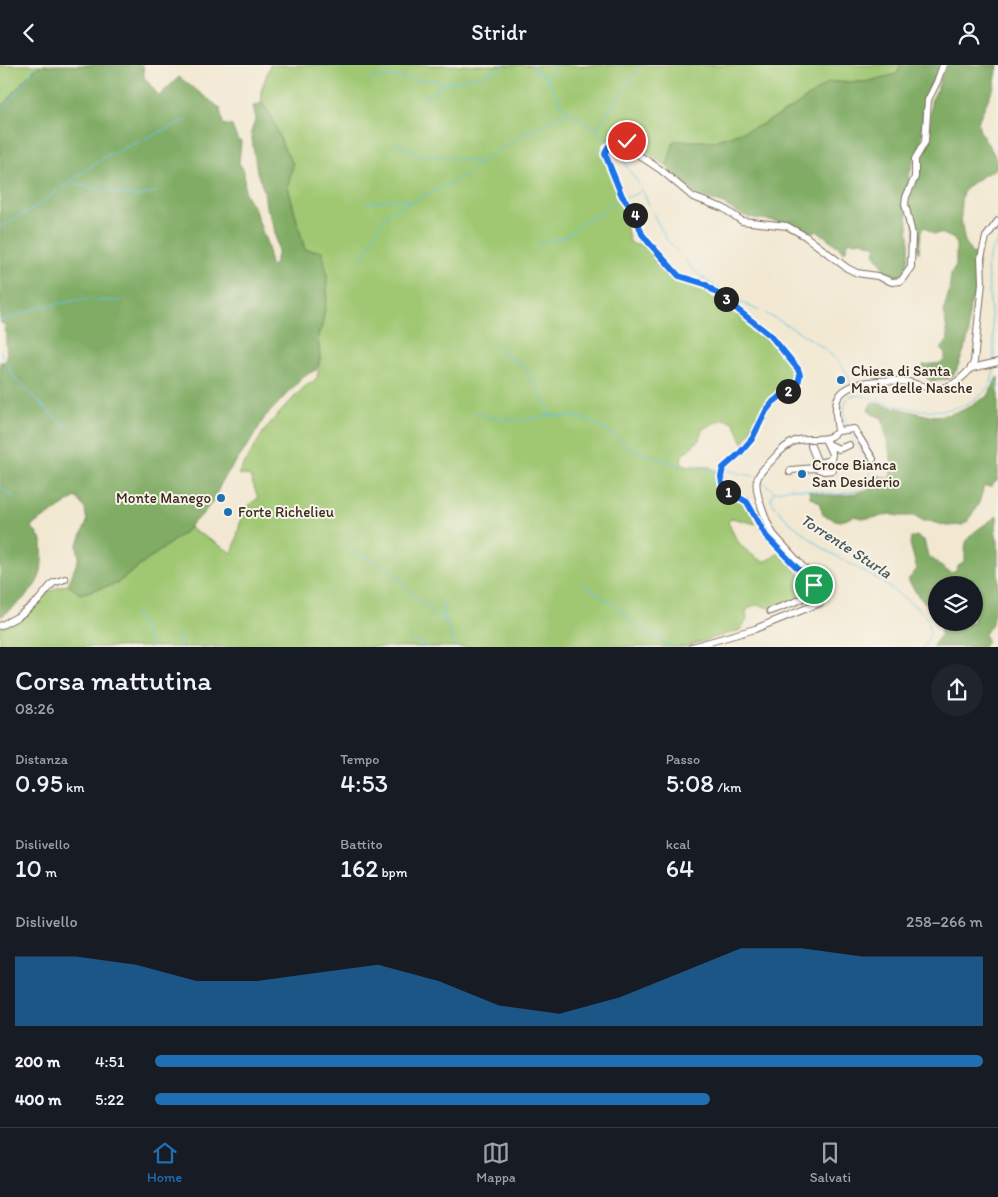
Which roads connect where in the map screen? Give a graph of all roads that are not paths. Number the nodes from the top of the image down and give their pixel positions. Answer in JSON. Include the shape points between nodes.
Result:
{"nodes":[{"id":1,"x":943,"y":65,"type":"edge"},
{"id":2,"x":998,"y":221,"type":"edge"},
{"id":3,"x":995,"y":363,"type":"edge"},
{"id":4,"x":972,"y":369,"type":"junction"},
{"id":5,"x":840,"y":431,"type":"junction"},
{"id":6,"x":826,"y":441,"type":"junction"},
{"id":7,"x":849,"y":445,"type":"dead end"},
{"id":8,"x":811,"y":446,"type":"dead end"},
{"id":9,"x":873,"y":459,"type":"dead end"},
{"id":10,"x":831,"y":461,"type":"junction"},
{"id":11,"x":790,"y":472,"type":"dead end"},
{"id":12,"x":65,"y":579,"type":"dead end"},
{"id":13,"x":814,"y":585,"type":"junction"},
{"id":14,"x":822,"y":594,"type":"junction"},
{"id":15,"x":770,"y":611,"type":"dead end"},
{"id":16,"x":0,"y":626,"type":"edge"},
{"id":17,"x":713,"y":640,"type":"junction"},
{"id":18,"x":692,"y":647,"type":"edge"},
{"id":19,"x":704,"y":647,"type":"edge"}],
"edges":[{"from":1,"to":13,"type":"street","via":[[928,100],[925,142],[916,159],[915,177],[906,197],[912,234],[911,267],[901,281],[892,282],[857,273],[787,226],[742,221],[723,208],[693,197],[640,156],[630,143],[620,140],[606,150],[606,157],[642,234],[679,276],[716,291],[771,336],[798,369],[798,383],[766,411],[752,439],[725,466],[722,482],[725,490],[747,502],[766,536]]},
{"from":2,"to":4,"type":"street","via":[[986,237],[982,251],[982,283]]},
{"from":3,"to":4,"type":"street"},
{"from":4,"to":5,"type":"street","via":[[947,387],[927,388],[901,382],[852,386],[837,399]]},
{"from":5,"to":6,"type":"street"},
{"from":5,"to":9,"type":"street","via":[[852,428],[856,431]]},
{"from":6,"to":7,"type":"street","via":[[838,449]]},
{"from":6,"to":10,"type":"street","via":[[832,454]]},
{"from":6,"to":14,"type":"street","via":[[795,441],[785,446],[756,482],[764,516],[771,530],[814,578]]},
{"from":8,"to":10,"type":"street","via":[[818,463]]},
{"from":10,"to":11,"type":"street","via":[[833,470],[815,468]]},
{"from":12,"to":16,"type":"street","via":[[53,583],[38,601]]},
{"from":13,"to":14,"type":"street"},
{"from":13,"to":15,"type":"street","via":[[800,600]]},
{"from":14,"to":17,"type":"street","via":[[820,603],[814,607],[755,629]]},
{"from":17,"to":18,"type":"street"},
{"from":17,"to":19,"type":"street","via":[[712,644]]}]}
